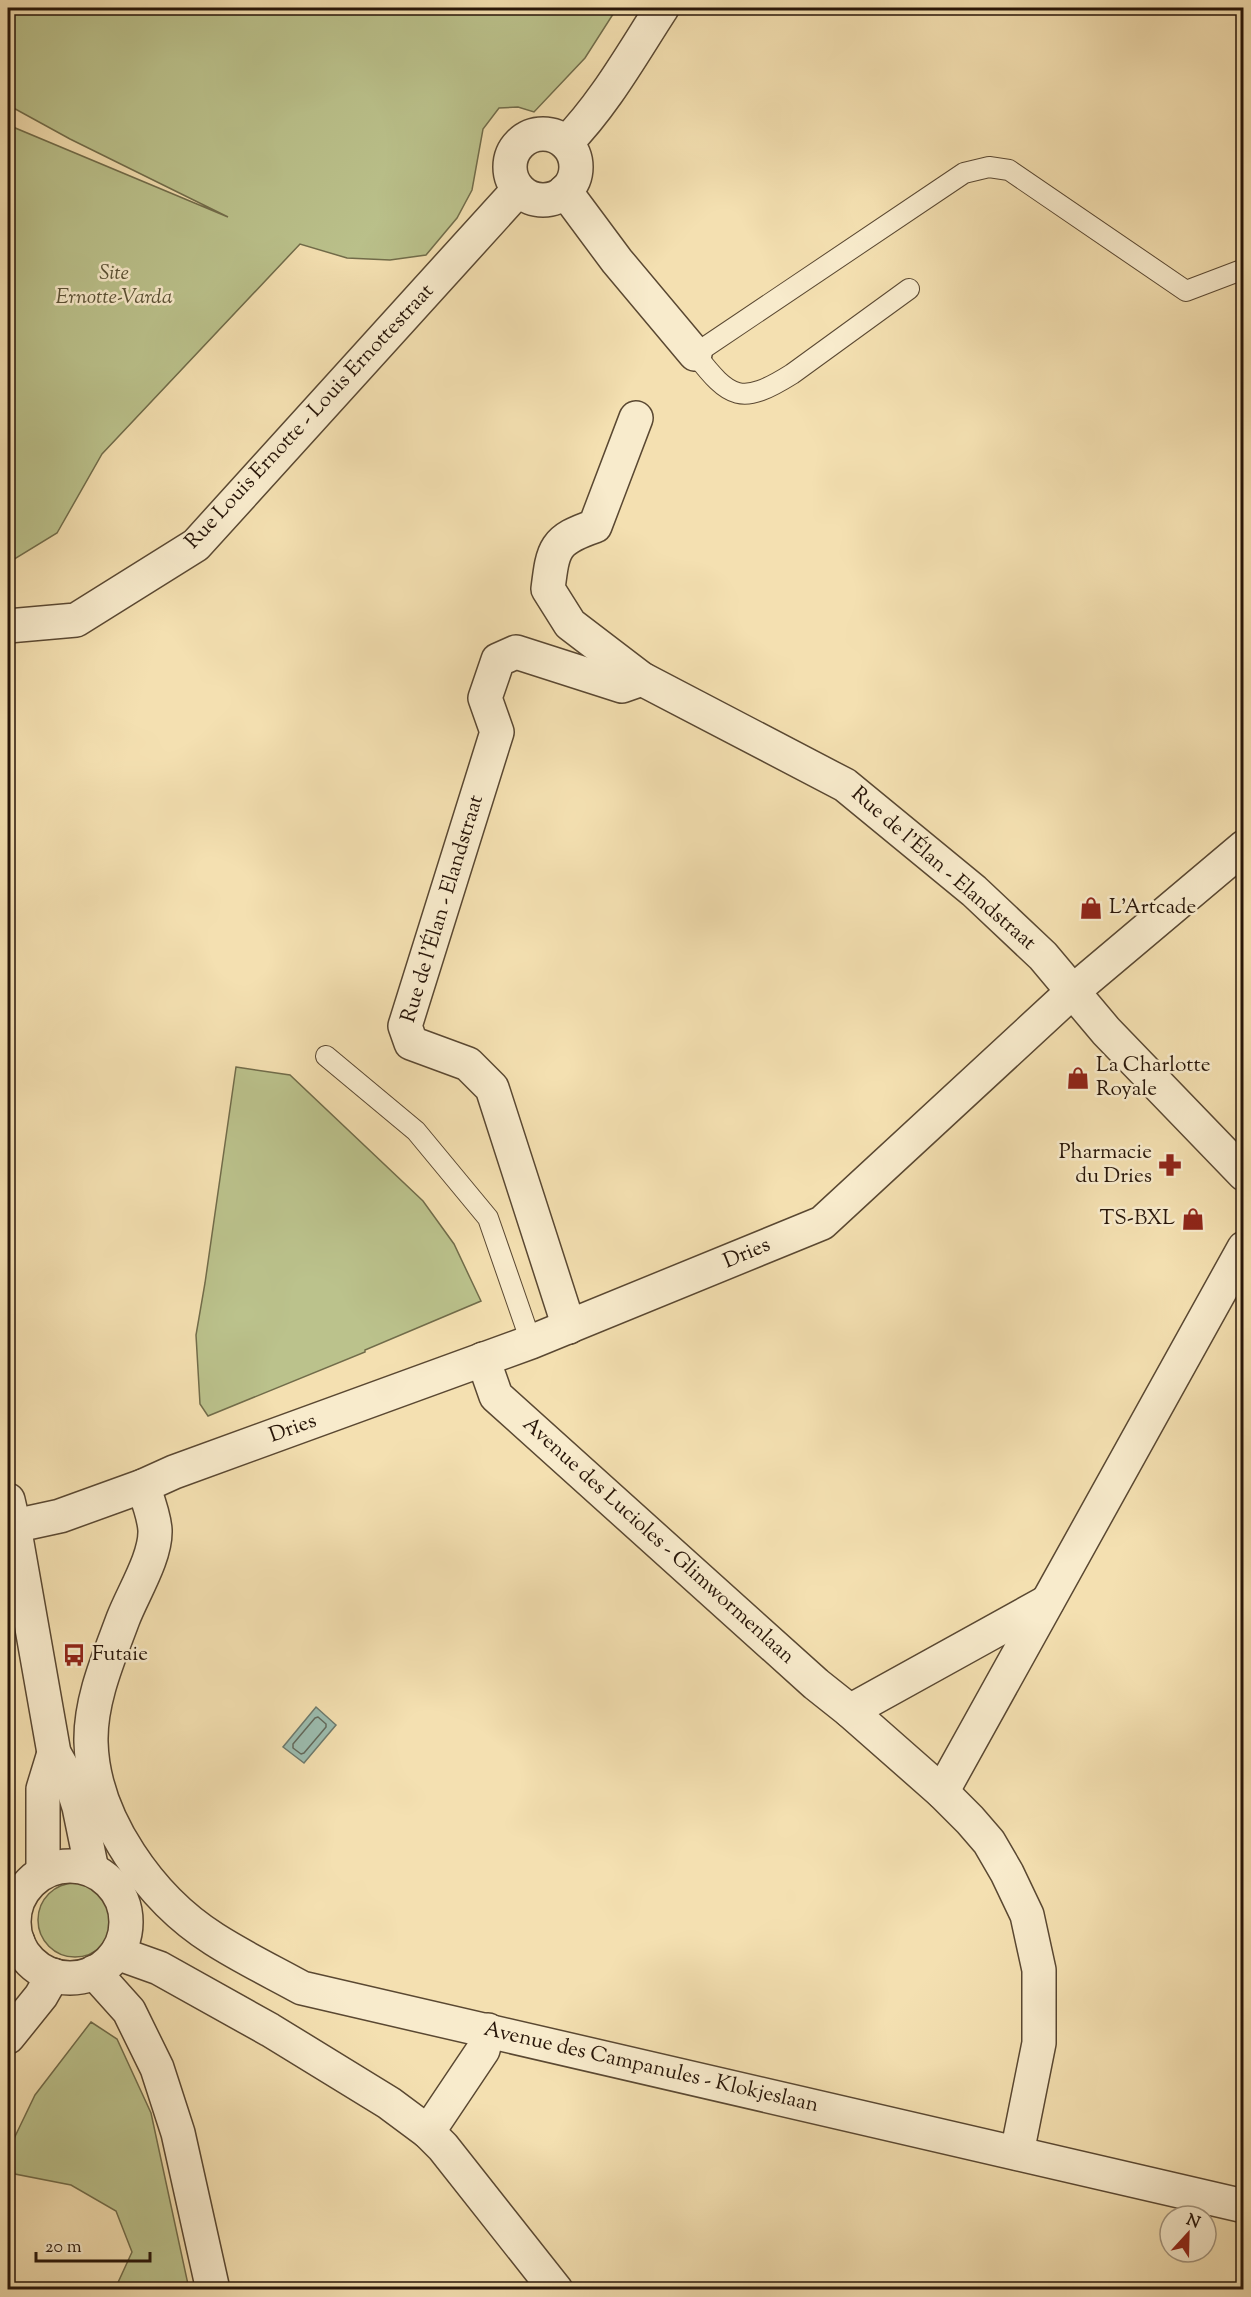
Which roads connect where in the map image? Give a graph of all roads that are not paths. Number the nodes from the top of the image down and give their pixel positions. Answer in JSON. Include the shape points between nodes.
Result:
{"nodes":[{"id":1,"x":662,"y":8,"type":"edge"},
{"id":2,"x":566,"y":143,"type":"junction"},
{"id":3,"x":518,"y":190,"type":"junction"},
{"id":4,"x":565,"y":192,"type":"junction"},
{"id":5,"x":1244,"y":269,"type":"edge"},
{"id":6,"x":909,"y":289,"type":"dead end"},
{"id":7,"x":695,"y":354,"type":"junction"},
{"id":8,"x":636,"y":418,"type":"dead end"},
{"id":9,"x":8,"y":626,"type":"edge"},
{"id":10,"x":642,"y":680,"type":"junction"},
{"id":11,"x":1244,"y":847,"type":"edge"},
{"id":12,"x":1072,"y":992,"type":"junction"},
{"id":13,"x":326,"y":1056,"type":"dead end"},
{"id":14,"x":1244,"y":1174,"type":"edge"},
{"id":15,"x":1244,"y":1248,"type":"edge"},
{"id":16,"x":570,"y":1327,"type":"junction"},
{"id":17,"x":531,"y":1342,"type":"junction"},
{"id":18,"x":483,"y":1359,"type":"junction"},
{"id":19,"x":143,"y":1486,"type":"junction"},
{"id":20,"x":11,"y":1513,"type":"edge"},
{"id":21,"x":1047,"y":1602,"type":"junction"},
{"id":22,"x":850,"y":1711,"type":"junction"},
{"id":23,"x":54,"y":1753,"type":"junction"},
{"id":24,"x":942,"y":1792,"type":"junction"},
{"id":25,"x":92,"y":1870,"type":"junction"},
{"id":26,"x":43,"y":1872,"type":"junction"},
{"id":27,"x":12,"y":1935,"type":"edge"},
{"id":28,"x":105,"y":1963,"type":"junction"},
{"id":29,"x":53,"y":1975,"type":"junction"},
{"id":30,"x":488,"y":2030,"type":"junction"},
{"id":31,"x":8,"y":2037,"type":"edge"},
{"id":32,"x":428,"y":2132,"type":"junction"},
{"id":33,"x":1017,"y":2153,"type":"junction"},
{"id":34,"x":1244,"y":2206,"type":"edge"},
{"id":35,"x":213,"y":2289,"type":"edge"},
{"id":36,"x":556,"y":2289,"type":"edge"}],
"edges":[{"from":1,"to":2,"type":"street","via":[[604,98]]},
{"from":2,"to":3,"type":"street","via":[[544,134],[520,142],[509,165]]},
{"from":2,"to":4,"type":"street","via":[[576,168]]},
{"from":3,"to":4,"type":"street","via":[[541,200]]},
{"from":3,"to":9,"type":"street","name":"Rue Louis Ernotte - Louis Ernottestraat","via":[[196,545],[76,620]]},
{"from":4,"to":7,"type":"street"},
{"from":5,"to":7,"type":"lane","via":[[1186,291],[1009,170],[989,167],[964,173]]},
{"from":6,"to":7,"type":"lane","via":[[792,374],[759,391],[736,394],[726,389]]},
{"from":8,"to":10,"type":"street","name":"Rue de l'Élan - Elandstraat","via":[[595,526],[569,535],[552,556],[548,589],[570,624]]},
{"from":10,"to":12,"type":"street","name":"Rue de l'Élan - Elandstraat","via":[[845,785],[974,891],[1043,956]]},
{"from":10,"to":16,"type":"street","name":"Rue de l'Élan - Elandstraat","via":[[622,686],[516,652],[498,660],[484,698],[497,732],[405,1026],[411,1043],[468,1064],[492,1088]]},
{"from":11,"to":12,"type":"street","name":"Dries"},
{"from":12,"to":14,"type":"street","name":"Rue de l'Élan - Elandstraat"},
{"from":12,"to":16,"type":"street","name":"Dries","via":[[822,1223]]},
{"from":13,"to":17,"type":"lane","via":[[416,1131],[488,1218]]},
{"from":15,"to":21,"type":"street"},
{"from":16,"to":17,"type":"street","name":"Dries"},
{"from":17,"to":18,"type":"street","name":"Dries"},
{"from":18,"to":19,"type":"street","name":"Dries"},
{"from":18,"to":22,"type":"street","name":"Avenue des Lucioles - Glimwormenlaan","via":[[496,1396]]},
{"from":19,"to":20,"type":"street","name":"Dries","via":[[60,1516]]},
{"from":19,"to":30,"type":"street","name":"Avenue des Campanules - Klokjeslaan","via":[[155,1528],[154,1545],[97,1696],[91,1740],[103,1802],[124,1848],[149,1881],[191,1921],[213,1938],[302,1988]]},
{"from":20,"to":23,"type":"street"},
{"from":21,"to":22,"type":"street"},
{"from":21,"to":24,"type":"street"},
{"from":22,"to":24,"type":"street","name":"Avenue des Lucioles - Glimwormenlaan"},
{"from":23,"to":25,"type":"street","via":[[72,1785]]},
{"from":23,"to":26,"type":"street","via":[[44,1789]]},
{"from":24,"to":33,"type":"street","name":"Avenue des Lucioles - Glimwormenlaan","via":[[989,1842],[1028,1915],[1039,1970],[1039,2043]]},
{"from":25,"to":26,"type":"street","via":[[59,1866]]},
{"from":25,"to":28,"type":"street","via":[[117,1891],[124,1906],[124,1938]]},
{"from":26,"to":27,"type":"street","via":[[26,1887],[16,1904]]},
{"from":27,"to":29,"type":"street","via":[[38,1968]]},
{"from":28,"to":29,"type":"street","via":[[74,1977]]},
{"from":28,"to":32,"type":"street","via":[[159,1968],[270,2030]]},
{"from":28,"to":35,"type":"street","via":[[157,2068],[178,2133]]},
{"from":29,"to":31,"type":"street"},
{"from":30,"to":32,"type":"street","via":[[483,2050]]},
{"from":30,"to":33,"type":"street","name":"Avenue des Campanules - Klokjeslaan"},
{"from":32,"to":36,"type":"street"},
{"from":33,"to":34,"type":"street","name":"Avenue des Campanules - Klokjeslaan"}]}
